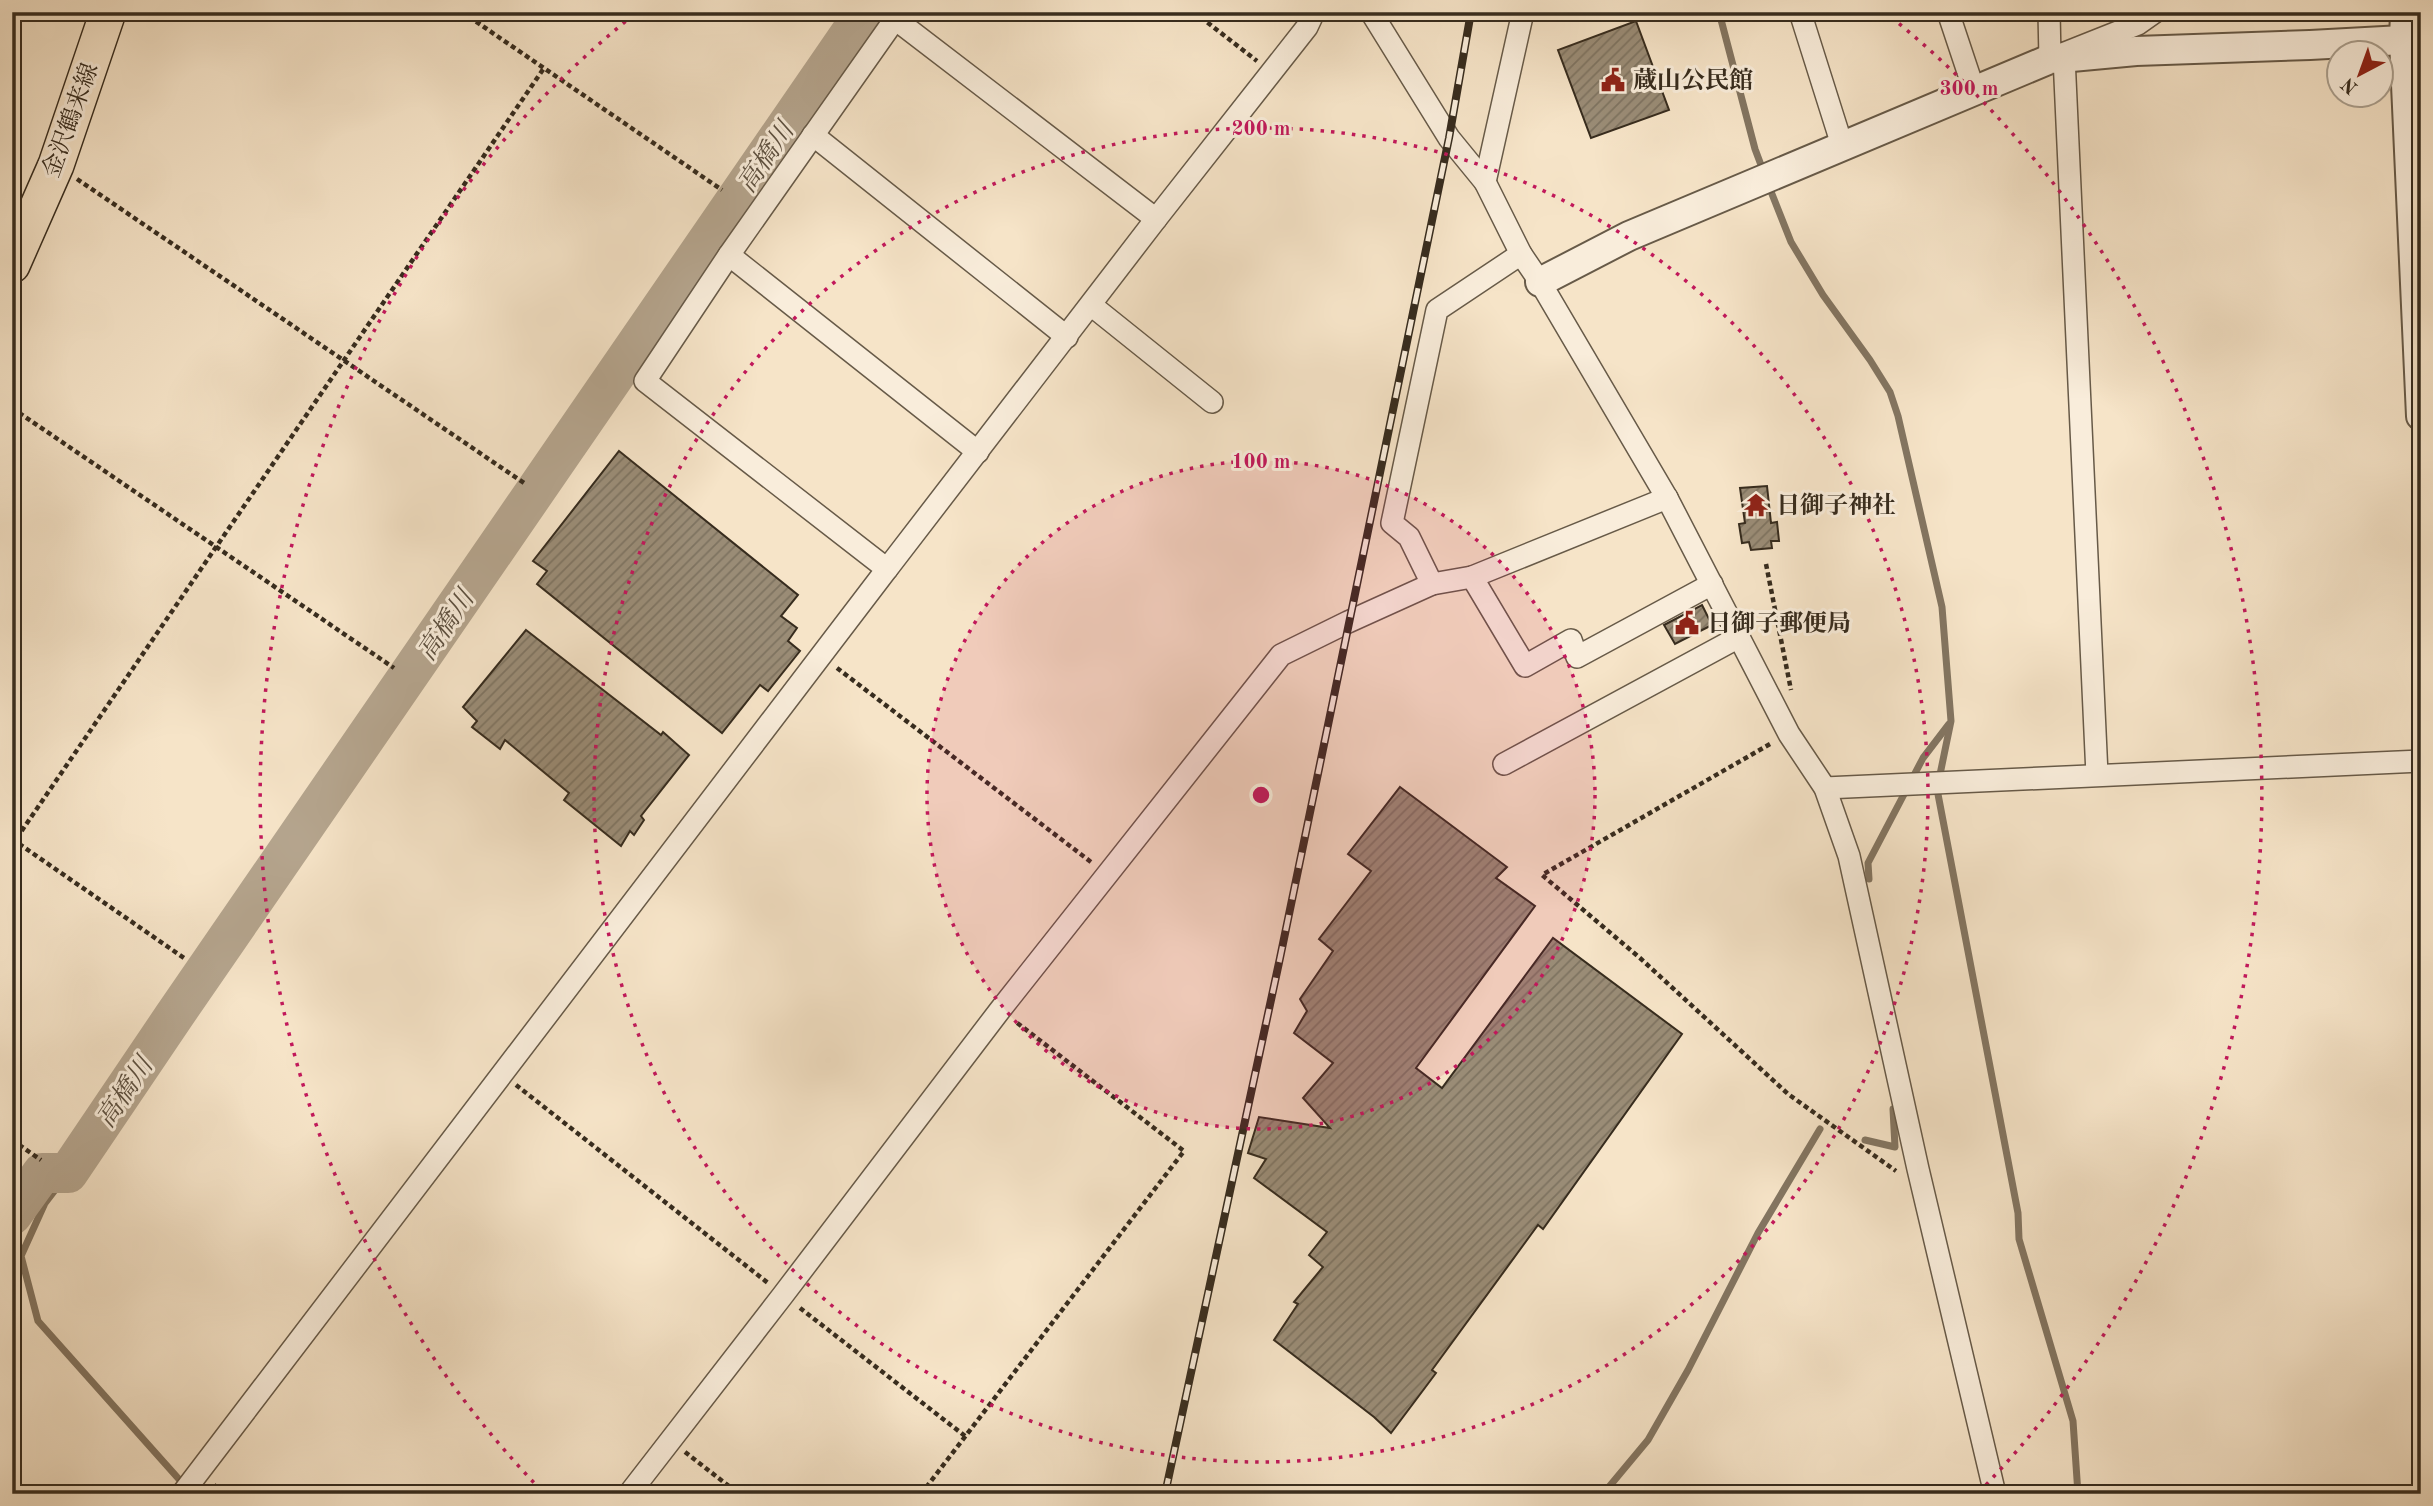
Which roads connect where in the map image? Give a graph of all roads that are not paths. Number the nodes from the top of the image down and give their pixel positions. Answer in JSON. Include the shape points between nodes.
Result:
{"nodes":[{"id":1,"x":108,"y":12,"type":"edge"},
{"id":2,"x":1314,"y":12,"type":"edge"},
{"id":3,"x":1371,"y":12,"type":"edge"},
{"id":4,"x":1523,"y":12,"type":"edge"},
{"id":5,"x":1800,"y":12,"type":"edge"},
{"id":6,"x":1948,"y":12,"type":"edge"},
{"id":7,"x":2049,"y":12,"type":"edge"},
{"id":8,"x":2155,"y":12,"type":"edge"},
{"id":9,"x":2405,"y":12,"type":"edge"},
{"id":10,"x":897,"y":15,"type":"edge"},
{"id":11,"x":2412,"y":40,"type":"edge"},
{"id":12,"x":2057,"y":58,"type":"junction"},
{"id":13,"x":1973,"y":90,"type":"junction"},
{"id":14,"x":813,"y":135,"type":"junction"},
{"id":15,"x":1842,"y":145,"type":"junction"},
{"id":16,"x":1485,"y":183,"type":"junction"},
{"id":17,"x":1156,"y":219,"type":"junction"},
{"id":18,"x":1521,"y":254,"type":"junction"},
{"id":19,"x":729,"y":255,"type":"junction"},
{"id":20,"x":12,"y":265,"type":"edge"},
{"id":21,"x":1540,"y":282,"type":"junction"},
{"id":22,"x":1091,"y":305,"type":"junction"},
{"id":23,"x":1067,"y":337,"type":"junction"},
{"id":24,"x":1212,"y":402,"type":"dead end"},
{"id":25,"x":2421,"y":416,"type":"edge"},
{"id":26,"x":978,"y":452,"type":"junction"},
{"id":27,"x":1667,"y":498,"type":"junction"},
{"id":28,"x":887,"y":569,"type":"junction"},
{"id":29,"x":1472,"y":577,"type":"junction"},
{"id":30,"x":1432,"y":584,"type":"junction"},
{"id":31,"x":1712,"y":584,"type":"junction"},
{"id":32,"x":1738,"y":637,"type":"junction"},
{"id":33,"x":2421,"y":761,"type":"edge"},
{"id":34,"x":1504,"y":764,"type":"dead end"},
{"id":35,"x":2097,"y":775,"type":"junction"},
{"id":36,"x":1825,"y":788,"type":"junction"},
{"id":37,"x":187,"y":1487,"type":"edge"},
{"id":38,"x":629,"y":1494,"type":"edge"},
{"id":39,"x":1995,"y":1494,"type":"edge"}],
"edges":[{"from":1,"to":20,"type":"main road","name":"金沢鶴来線","via":[[56,165]]},
{"from":2,"to":17,"type":"street","via":[[1307,27]]},
{"from":3,"to":16,"type":"street","via":[[1449,138]]},
{"from":4,"to":16,"type":"street"},
{"from":5,"to":15,"type":"street"},
{"from":6,"to":13,"type":"street"},
{"from":7,"to":12,"type":"street"},
{"from":8,"to":12,"type":"street","via":[[2138,24]]},
{"from":9,"to":11,"type":"street"},
{"from":10,"to":14,"type":"street"},
{"from":10,"to":17,"type":"street"},
{"from":11,"to":12,"type":"street"},
{"from":11,"to":25,"type":"street"},
{"from":12,"to":13,"type":"street"},
{"from":12,"to":35,"type":"street"},
{"from":13,"to":15,"type":"street"},
{"from":14,"to":19,"type":"street"},
{"from":14,"to":23,"type":"street"},
{"from":15,"to":21,"type":"street","via":[[1629,236]]},
{"from":16,"to":18,"type":"street"},
{"from":17,"to":22,"type":"street"},
{"from":18,"to":21,"type":"street"},
{"from":18,"to":30,"type":"street","via":[[1437,310],[1392,523],[1409,537]]},
{"from":19,"to":26,"type":"street"},
{"from":19,"to":28,"type":"street","via":[[645,381]]},
{"from":21,"to":27,"type":"street"},
{"from":22,"to":23,"type":"street"},
{"from":22,"to":24,"type":"street"},
{"from":23,"to":26,"type":"street"},
{"from":26,"to":28,"type":"street"},
{"from":27,"to":29,"type":"street"},
{"from":27,"to":31,"type":"street"},
{"from":28,"to":37,"type":"street"},
{"from":29,"to":30,"type":"street"},
{"from":29,"to":31,"type":"street","via":[[1525,666],[1571,640],[1577,657]]},
{"from":30,"to":38,"type":"street","via":[[1281,655],[1000,1010]]},
{"from":31,"to":32,"type":"street"},
{"from":32,"to":34,"type":"street"},
{"from":32,"to":36,"type":"street","via":[[1788,734]]},
{"from":33,"to":35,"type":"street"},
{"from":35,"to":36,"type":"street"},
{"from":36,"to":39,"type":"street","via":[[1849,856]]}]}
